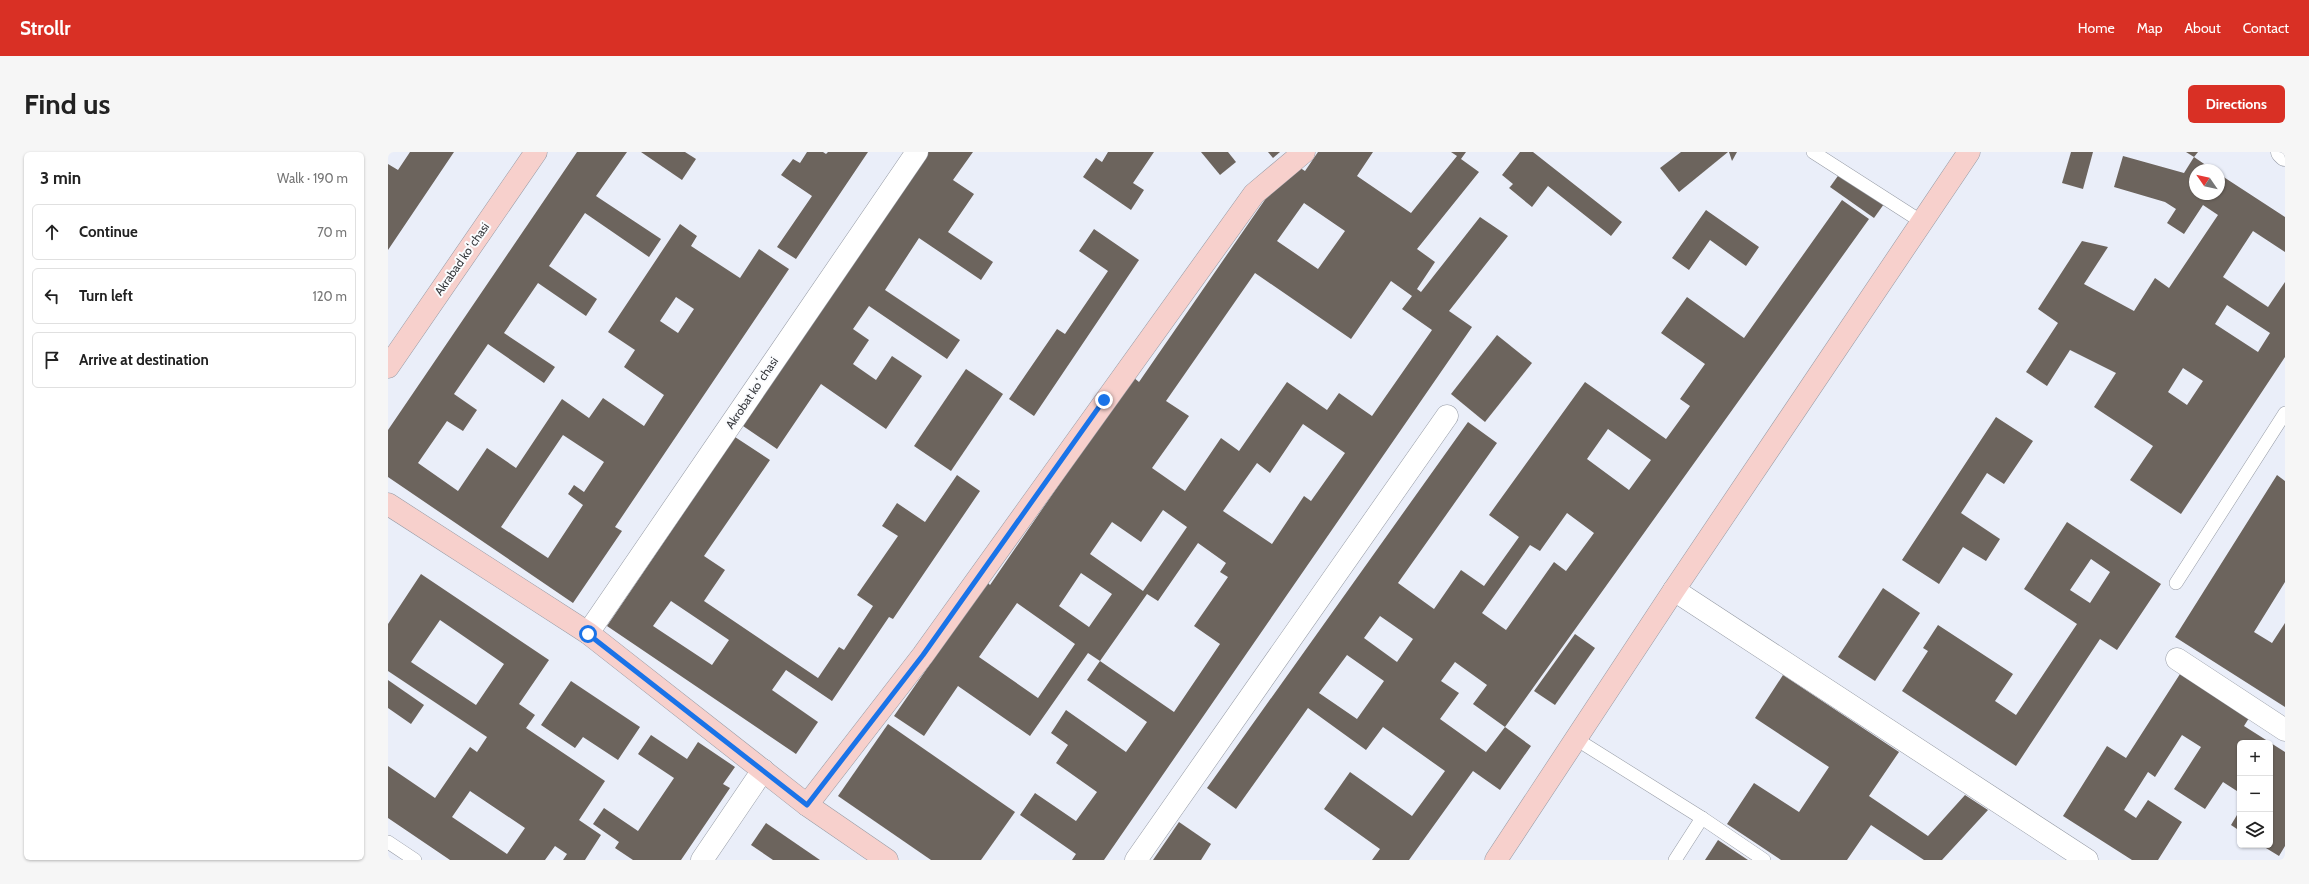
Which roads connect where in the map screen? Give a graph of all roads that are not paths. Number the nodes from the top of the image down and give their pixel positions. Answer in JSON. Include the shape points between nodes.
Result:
{"nodes":[{"id":1,"x":536,"y":152,"type":"edge"},
{"id":2,"x":917,"y":152,"type":"edge"},
{"id":3,"x":1304,"y":152,"type":"edge"},
{"id":4,"x":1813,"y":152,"type":"edge"},
{"id":5,"x":1969,"y":152,"type":"edge"},
{"id":6,"x":2282,"y":152,"type":"edge"},
{"id":7,"x":2285,"y":155,"type":"edge"},
{"id":8,"x":1922,"y":222,"type":"junction"},
{"id":9,"x":388,"y":367,"type":"edge"},
{"id":10,"x":2285,"y":413,"type":"edge"},
{"id":11,"x":1447,"y":416,"type":"dead end"},
{"id":12,"x":388,"y":504,"type":"edge"},
{"id":13,"x":2176,"y":583,"type":"dead end"},
{"id":14,"x":1674,"y":590,"type":"junction"},
{"id":15,"x":588,"y":634,"type":"junction"},
{"id":16,"x":2177,"y":659,"type":"dead end"},
{"id":17,"x":2285,"y":730,"type":"edge"},
{"id":18,"x":1576,"y":739,"type":"junction"},
{"id":19,"x":763,"y":770,"type":"junction"},
{"id":20,"x":807,"y":805,"type":"junction"},
{"id":21,"x":1702,"y":818,"type":"junction"},
{"id":22,"x":388,"y":842,"type":"edge"},
{"id":23,"x":415,"y":860,"type":"edge"},
{"id":24,"x":702,"y":860,"type":"edge"},
{"id":25,"x":887,"y":860,"type":"edge"},
{"id":26,"x":1136,"y":860,"type":"edge"},
{"id":27,"x":1496,"y":860,"type":"edge"},
{"id":28,"x":1675,"y":860,"type":"edge"},
{"id":29,"x":1764,"y":860,"type":"edge"},
{"id":30,"x":2087,"y":860,"type":"edge"}],
"edges":[{"from":1,"to":9,"type":"street","name":"Akrabad koʻchasi"},
{"from":2,"to":15,"type":"street","name":"Akrobat koʻchasi"},
{"from":3,"to":20,"type":"street","via":[[1254,194],[923,655]]},
{"from":4,"to":8,"type":"lane"},
{"from":5,"to":8,"type":"street"},
{"from":6,"to":7,"type":"street"},
{"from":8,"to":14,"type":"street"},
{"from":10,"to":13,"type":"lane"},
{"from":11,"to":26,"type":"street"},
{"from":12,"to":15,"type":"street"},
{"from":14,"to":18,"type":"street"},
{"from":14,"to":30,"type":"street"},
{"from":15,"to":19,"type":"street"},
{"from":16,"to":17,"type":"street"},
{"from":18,"to":21,"type":"lane"},
{"from":18,"to":27,"type":"street"},
{"from":19,"to":20,"type":"street"},
{"from":19,"to":24,"type":"street"},
{"from":20,"to":25,"type":"street"},
{"from":21,"to":28,"type":"lane"},
{"from":21,"to":29,"type":"lane"},
{"from":22,"to":23,"type":"lane"}]}
